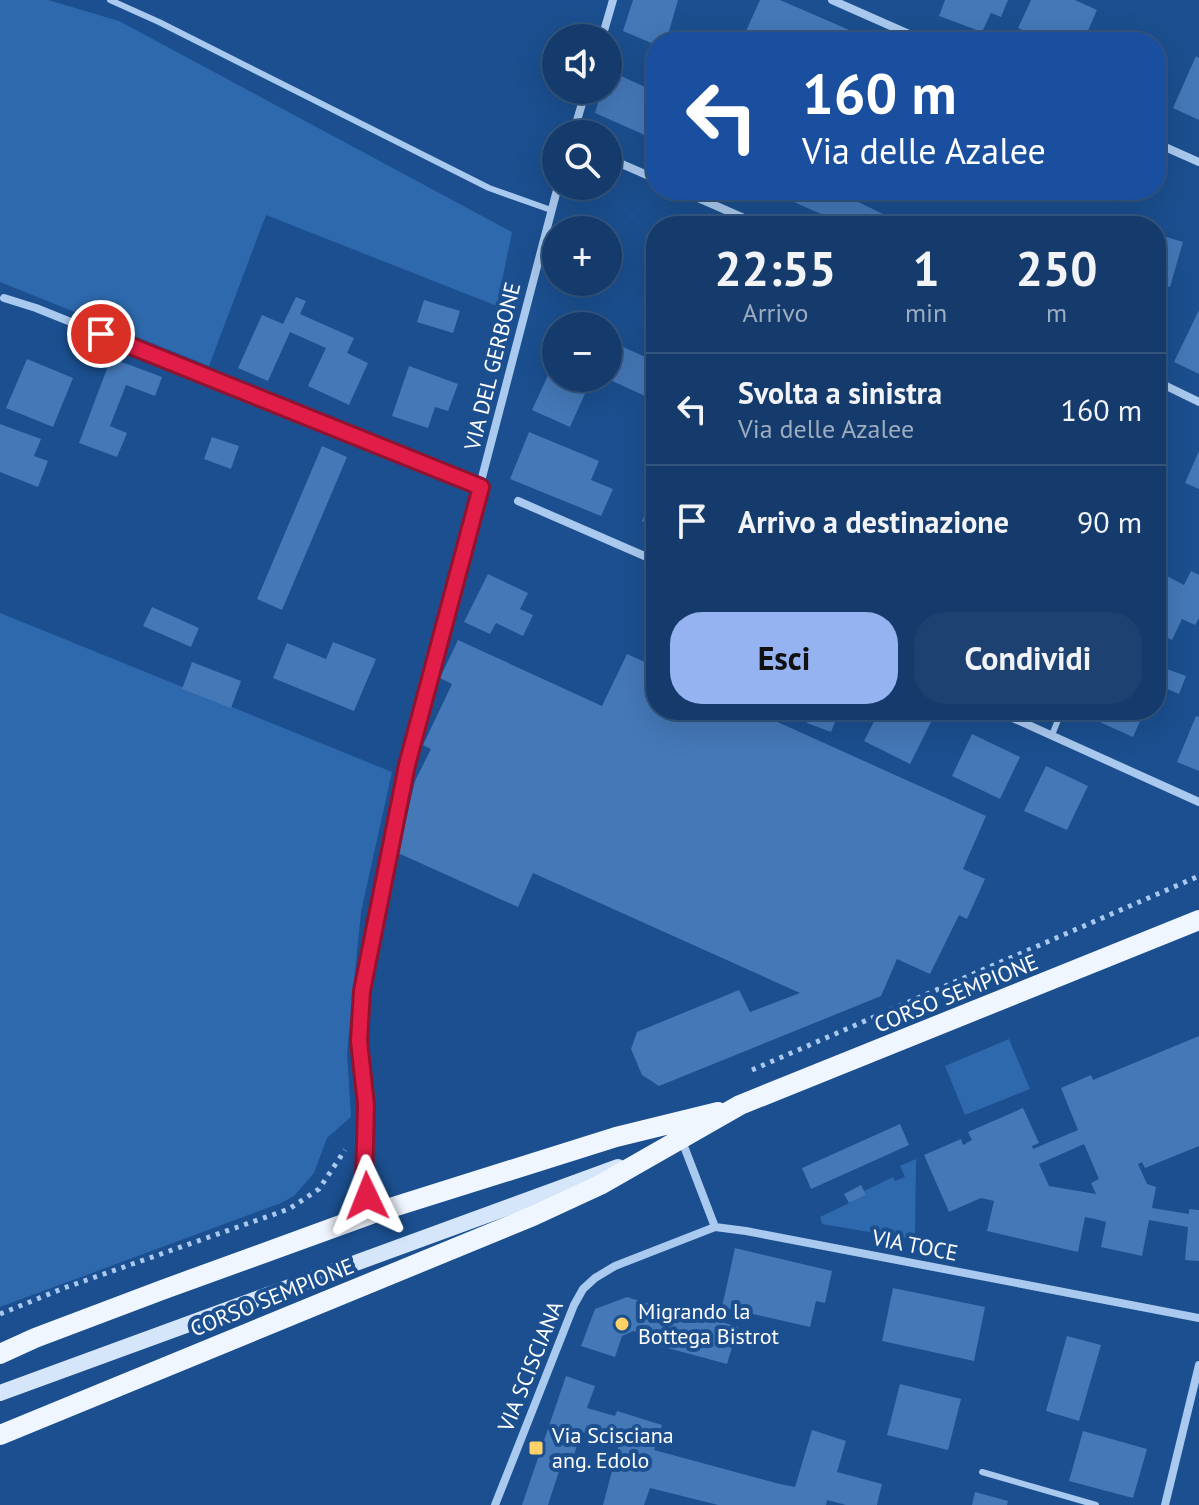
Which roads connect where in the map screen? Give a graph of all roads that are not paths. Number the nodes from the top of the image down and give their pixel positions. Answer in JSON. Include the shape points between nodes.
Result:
{"nodes":[{"id":1,"x":110,"y":0,"type":"edge"},
{"id":2,"x":613,"y":0,"type":"edge"},
{"id":3,"x":832,"y":0,"type":"edge"},
{"id":4,"x":606,"y":24,"type":"edge"},
{"id":5,"x":904,"y":32,"type":"edge"},
{"id":6,"x":1166,"y":147,"type":"edge"},
{"id":7,"x":1199,"y":162,"type":"edge"},
{"id":8,"x":622,"y":164,"type":"edge"},
{"id":9,"x":646,"y":175,"type":"edge"},
{"id":10,"x":554,"y":200,"type":"edge"},
{"id":11,"x":703,"y":200,"type":"edge"},
{"id":12,"x":551,"y":210,"type":"junction"},
{"id":13,"x":739,"y":216,"type":"edge"},
{"id":14,"x":4,"y":298,"type":"dead end"},
{"id":15,"x":1166,"y":386,"type":"edge"},
{"id":16,"x":1199,"y":402,"type":"edge"},
{"id":17,"x":481,"y":487,"type":"junction"},
{"id":18,"x":518,"y":501,"type":"dead end"},
{"id":19,"x":646,"y":557,"type":"edge"},
{"id":20,"x":1018,"y":720,"type":"edge"},
{"id":21,"x":1058,"y":720,"type":"edge"},
{"id":22,"x":1052,"y":735,"type":"junction"},
{"id":23,"x":1199,"y":802,"type":"edge"},
{"id":24,"x":1199,"y":920,"type":"edge"},
{"id":25,"x":730,"y":1110,"type":"junction"},
{"id":26,"x":681,"y":1140,"type":"junction"},
{"id":27,"x":659,"y":1153,"type":"junction"},
{"id":28,"x":371,"y":1214,"type":"junction"},
{"id":29,"x":715,"y":1227,"type":"junction"},
{"id":30,"x":1199,"y":1318,"type":"edge"},
{"id":31,"x":35,"y":1338,"type":"junction"},
{"id":32,"x":0,"y":1347,"type":"edge"},
{"id":33,"x":0,"y":1354,"type":"edge"},
{"id":34,"x":1199,"y":1365,"type":"edge"},
{"id":35,"x":0,"y":1393,"type":"edge"},
{"id":36,"x":0,"y":1435,"type":"edge"},
{"id":37,"x":982,"y":1472,"type":"dead end"},
{"id":38,"x":495,"y":1505,"type":"edge"},
{"id":39,"x":1096,"y":1505,"type":"edge"},
{"id":40,"x":1165,"y":1505,"type":"edge"}],
"edges":[{"from":1,"to":12,"type":"lane","via":[[489,188]]},
{"from":2,"to":4,"type":"street"},
{"from":3,"to":5,"type":"street"},
{"from":6,"to":7,"type":"street"},
{"from":8,"to":9,"type":"street"},
{"from":10,"to":12,"type":"street","name":"VIA DEL GERBONE"},
{"from":11,"to":13,"type":"street"},
{"from":12,"to":17,"type":"street","name":"VIA DEL GERBONE"},
{"from":14,"to":17,"type":"street"},
{"from":15,"to":16,"type":"street"},
{"from":17,"to":28,"type":"street","name":"VIA DEL GERBONE","via":[[407,765],[362,991],[364,1182]]},
{"from":18,"to":19,"type":"street"},
{"from":20,"to":22,"type":"street"},
{"from":21,"to":22,"type":"lane"},
{"from":22,"to":23,"type":"street"},
{"from":24,"to":25,"type":"main road","name":"CORSO SEMPIONE"},
{"from":25,"to":26,"type":"main road","name":"CORSO SEMPIONE"},
{"from":25,"to":28,"type":"main road","name":"CORSO SEMPIONE","via":[[616,1137]]},
{"from":26,"to":27,"type":"main road","name":"CORSO SEMPIONE"},
{"from":26,"to":29,"type":"street"},
{"from":27,"to":35,"type":"main road"},
{"from":27,"to":36,"type":"main road","name":"CORSO SEMPIONE","via":[[533,1216]]},
{"from":28,"to":31,"type":"main road","name":"CORSO SEMPIONE"},
{"from":29,"to":30,"type":"street","name":"VIA TOCE"},
{"from":29,"to":38,"type":"street","name":"VIA SCISCIANA","via":[[615,1266],[583,1289]]},
{"from":31,"to":32,"type":"main road"},
{"from":31,"to":33,"type":"main road","name":"CORSO SEMPIONE"},
{"from":34,"to":40,"type":"street"},
{"from":37,"to":39,"type":"lane"}]}
